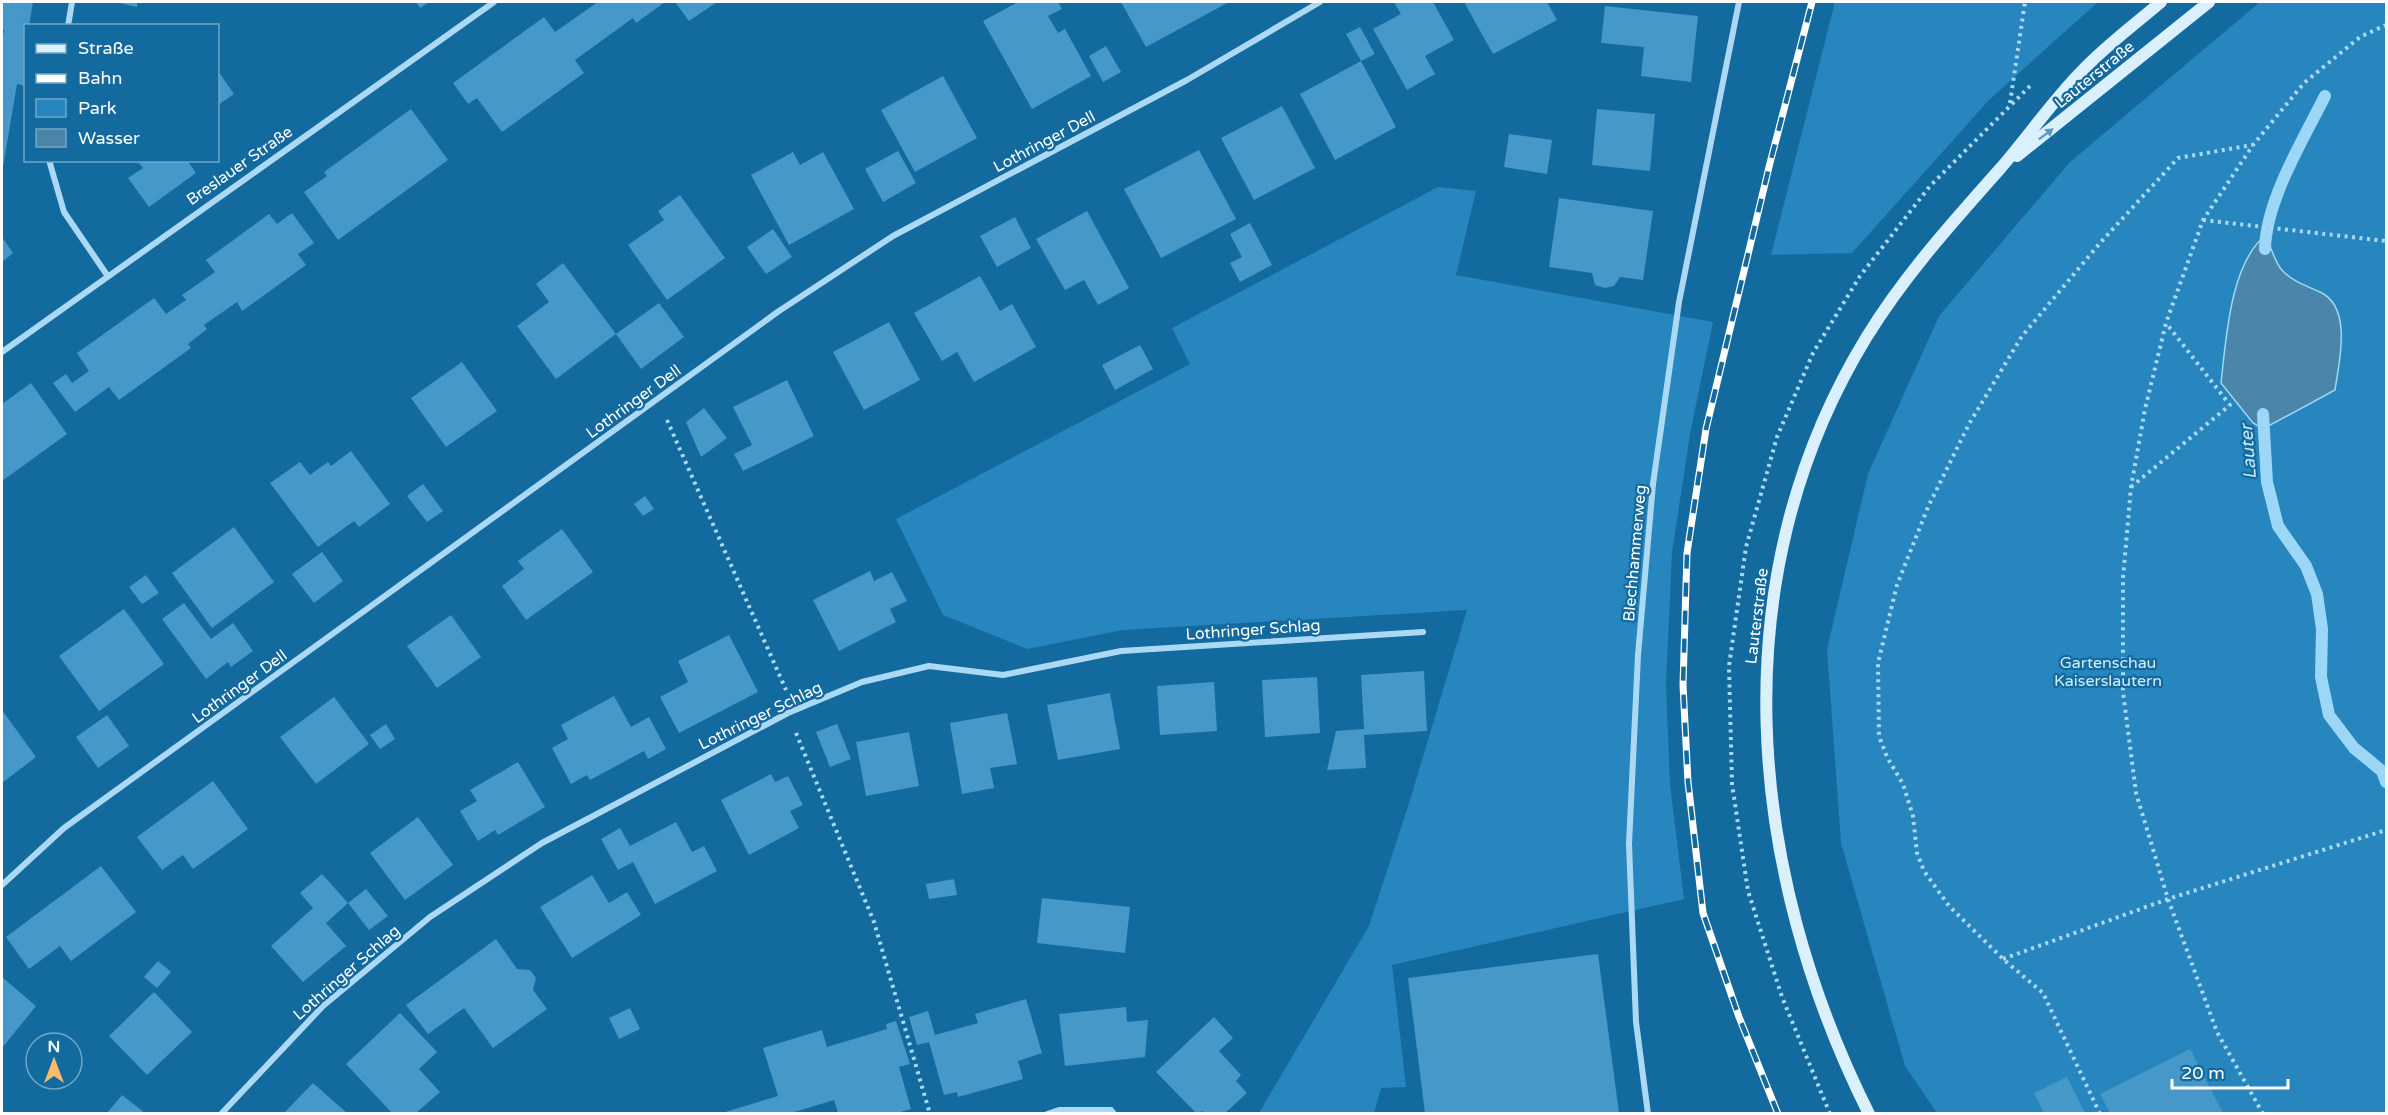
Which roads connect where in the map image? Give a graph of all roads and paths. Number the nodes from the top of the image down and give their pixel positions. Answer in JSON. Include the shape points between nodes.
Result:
{"nodes":[{"id":1,"x":72,"y":2,"type":"edge"},
{"id":2,"x":494,"y":2,"type":"edge"},
{"id":3,"x":1320,"y":2,"type":"edge"},
{"id":4,"x":1739,"y":2,"type":"edge"},
{"id":5,"x":2025,"y":2,"type":"edge"},
{"id":6,"x":2161,"y":2,"type":"edge"},
{"id":7,"x":2209,"y":2,"type":"edge"},
{"id":8,"x":68,"y":24,"type":"edge"},
{"id":9,"x":2386,"y":25,"type":"edge"},
{"id":10,"x":2010,"y":104,"type":"dead end"},
{"id":11,"x":2253,"y":145,"type":"junction"},
{"id":12,"x":50,"y":162,"type":"edge"},
{"id":13,"x":1999,"y":169,"type":"junction"},
{"id":14,"x":2203,"y":220,"type":"junction"},
{"id":15,"x":2386,"y":241,"type":"edge"},
{"id":16,"x":107,"y":275,"type":"junction"},
{"id":17,"x":2166,"y":323,"type":"junction"},
{"id":18,"x":2,"y":352,"type":"edge"},
{"id":19,"x":658,"y":400,"type":"junction"},
{"id":20,"x":2131,"y":487,"type":"junction"},
{"id":21,"x":1423,"y":632,"type":"dead end"},
{"id":22,"x":795,"y":710,"type":"junction"},
{"id":23,"x":788,"y":713,"type":"junction"},
{"id":24,"x":2386,"y":830,"type":"edge"},
{"id":25,"x":2,"y":885,"type":"edge"},
{"id":26,"x":2168,"y":899,"type":"junction"},
{"id":27,"x":2003,"y":959,"type":"junction"},
{"id":28,"x":221,"y":1113,"type":"edge"},
{"id":29,"x":930,"y":1113,"type":"edge"},
{"id":30,"x":1047,"y":1113,"type":"edge"},
{"id":31,"x":1114,"y":1113,"type":"edge"},
{"id":32,"x":1648,"y":1113,"type":"edge"},
{"id":33,"x":1869,"y":1113,"type":"edge"},
{"id":34,"x":2100,"y":1113,"type":"edge"},
{"id":35,"x":2263,"y":1113,"type":"edge"}],
"edges":[{"from":1,"to":8,"type":"street"},
{"from":2,"to":16,"type":"street","name":"Breslauer Straße"},
{"from":3,"to":19,"type":"street","name":"Lothringer Dell","via":[[1187,80],[893,236],[778,311]]},
{"from":4,"to":32,"type":"street","name":"Blechhammerweg","via":[[1679,302],[1653,484],[1638,655],[1629,844],[1636,1022]]},
{"from":5,"to":10,"type":"path"},
{"from":6,"to":13,"type":"main road","name":"Lauterstraße","via":[[2080,72]]},
{"from":13,"to":7,"type":"main road","name":"Lauterstraße","one_way":true},
{"from":9,"to":11,"type":"path","via":[[2360,37],[2304,83]]},
{"from":11,"to":14,"type":"path"},
{"from":11,"to":27,"type":"path","via":[[2178,158],[2022,336],[1969,424],[1928,507],[1897,585],[1878,663],[1879,736],[1903,784],[1924,871],[1949,906]]},
{"from":12,"to":16,"type":"street","via":[[64,212]]},
{"from":13,"to":33,"type":"main road","name":"Lauterstraße","via":[[1950,222],[1904,282],[1866,338],[1836,394],[1817,436],[1790,518],[1769,631],[1766,753],[1782,865],[1819,995],[1852,1081]]},
{"from":14,"to":15,"type":"path"},
{"from":14,"to":17,"type":"path"},
{"from":16,"to":18,"type":"street","name":"Breslauer Straße"},
{"from":17,"to":20,"type":"path"},
{"from":17,"to":20,"type":"path","via":[[2230,405]]},
{"from":19,"to":22,"type":"path"},
{"from":19,"to":25,"type":"street","name":"Lothringer Dell","via":[[64,828]]},
{"from":20,"to":26,"type":"path","via":[[2123,578],[2122,692],[2136,793]]},
{"from":21,"to":22,"type":"street","name":"Lothringer Schlag","via":[[1121,651],[1003,675],[929,666],[862,682]]},
{"from":22,"to":23,"type":"street","name":"Lothringer Schlag"},
{"from":23,"to":28,"type":"street","name":"Lothringer Schlag","via":[[542,843],[430,917],[323,1006]]},
{"from":23,"to":29,"type":"path","via":[[874,922]]},
{"from":24,"to":26,"type":"path"},
{"from":26,"to":27,"type":"path"},
{"from":26,"to":35,"type":"path","via":[[2217,1032]]},
{"from":27,"to":34,"type":"path","via":[[2043,993]]},
{"from":30,"to":31,"type":"street"}]}
